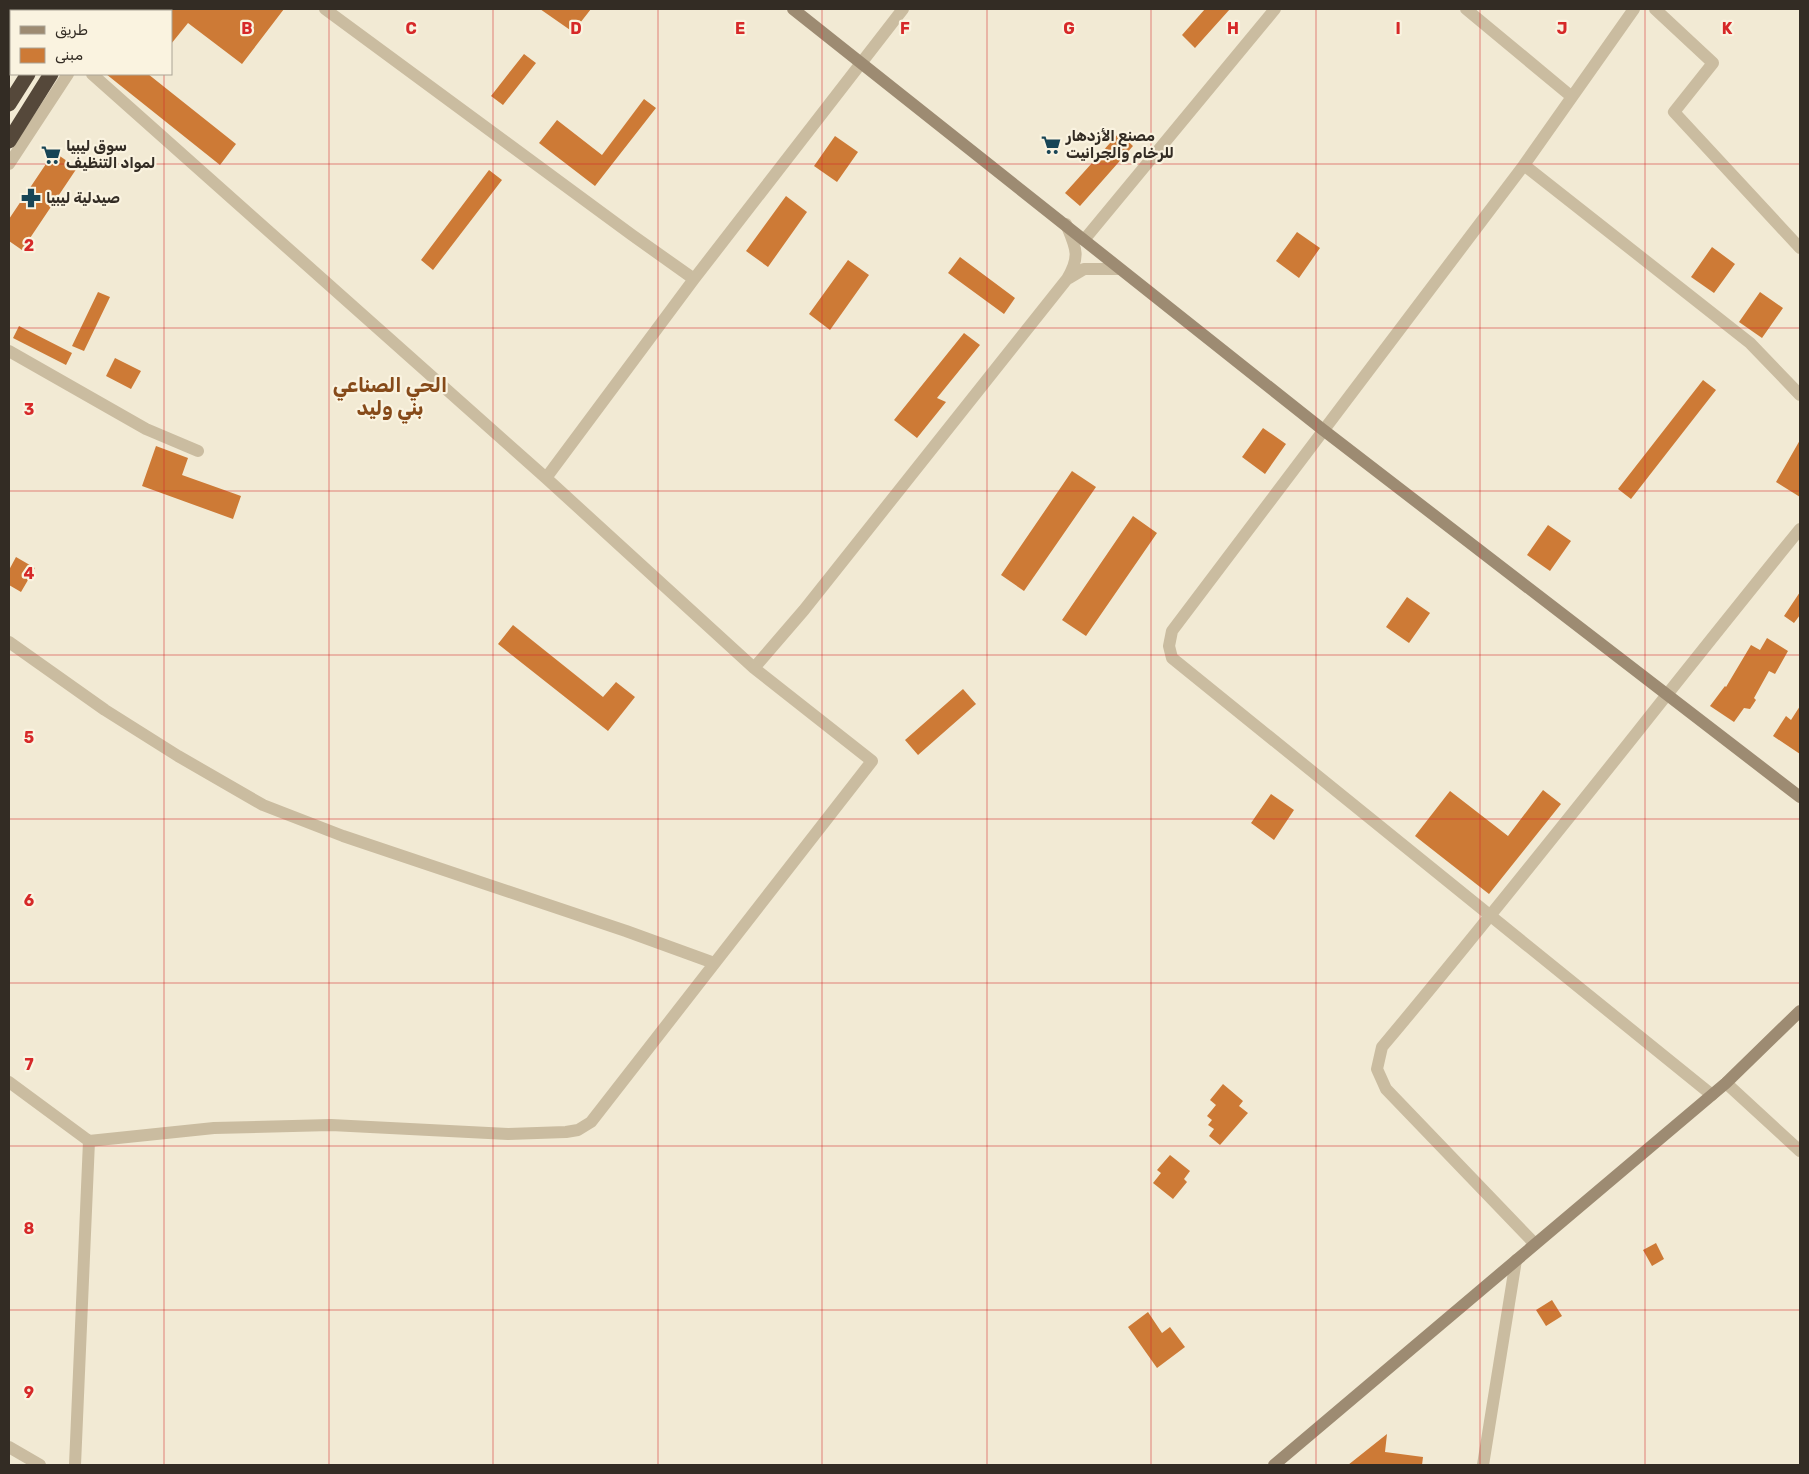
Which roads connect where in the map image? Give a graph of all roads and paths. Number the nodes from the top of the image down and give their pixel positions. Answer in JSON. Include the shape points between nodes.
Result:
{"nodes":[{"id":1,"x":325,"y":9,"type":"edge"},
{"id":2,"x":794,"y":9,"type":"edge"},
{"id":3,"x":903,"y":9,"type":"edge"},
{"id":4,"x":1275,"y":9,"type":"edge"},
{"id":5,"x":1466,"y":9,"type":"edge"},
{"id":6,"x":1634,"y":9,"type":"edge"},
{"id":7,"x":1656,"y":9,"type":"edge"},
{"id":8,"x":862,"y":63,"type":"junction"},
{"id":9,"x":27,"y":75,"type":"edge"},
{"id":10,"x":50,"y":75,"type":"edge"},
{"id":11,"x":67,"y":75,"type":"edge"},
{"id":12,"x":93,"y":75,"type":"edge"},
{"id":13,"x":1572,"y":97,"type":"junction"},
{"id":14,"x":9,"y":104,"type":"edge"},
{"id":15,"x":9,"y":141,"type":"edge"},
{"id":16,"x":9,"y":164,"type":"edge"},
{"id":17,"x":1524,"y":165,"type":"junction"},
{"id":18,"x":1066,"y":224,"type":"junction"},
{"id":19,"x":1084,"y":240,"type":"junction"},
{"id":20,"x":1800,"y":248,"type":"edge"},
{"id":21,"x":1118,"y":269,"type":"junction"},
{"id":22,"x":694,"y":279,"type":"junction"},
{"id":23,"x":1067,"y":280,"type":"junction"},
{"id":24,"x":9,"y":351,"type":"edge"},
{"id":25,"x":1800,"y":393,"type":"edge"},
{"id":26,"x":1322,"y":430,"type":"junction"},
{"id":27,"x":198,"y":451,"type":"dead end"},
{"id":28,"x":546,"y":478,"type":"junction"},
{"id":29,"x":1800,"y":529,"type":"edge"},
{"id":30,"x":9,"y":642,"type":"edge"},
{"id":31,"x":754,"y":668,"type":"junction"},
{"id":32,"x":1666,"y":693,"type":"junction"},
{"id":33,"x":1800,"y":797,"type":"edge"},
{"id":34,"x":1492,"y":916,"type":"junction"},
{"id":35,"x":714,"y":963,"type":"junction"},
{"id":36,"x":1800,"y":1011,"type":"edge"},
{"id":37,"x":9,"y":1082,"type":"edge"},
{"id":38,"x":1726,"y":1083,"type":"junction"},
{"id":39,"x":1712,"y":1095,"type":"junction"},
{"id":40,"x":89,"y":1141,"type":"junction"},
{"id":41,"x":1800,"y":1151,"type":"edge"},
{"id":42,"x":1535,"y":1244,"type":"junction"},
{"id":43,"x":1516,"y":1260,"type":"junction"},
{"id":44,"x":9,"y":1447,"type":"edge"},
{"id":45,"x":40,"y":1465,"type":"edge"},
{"id":46,"x":75,"y":1465,"type":"edge"},
{"id":47,"x":1274,"y":1465,"type":"edge"},
{"id":48,"x":1483,"y":1465,"type":"edge"}],
"edges":[{"from":1,"to":22,"type":"street"},
{"from":2,"to":8,"type":"street"},
{"from":3,"to":8,"type":"street"},
{"from":4,"to":19,"type":"street"},
{"from":5,"to":13,"type":"street"},
{"from":6,"to":13,"type":"street"},
{"from":7,"to":20,"type":"street","via":[[1713,63],[1674,112]]},
{"from":8,"to":18,"type":"street"},
{"from":8,"to":22,"type":"street"},
{"from":9,"to":14,"type":"highway"},
{"from":10,"to":15,"type":"highway"},
{"from":11,"to":16,"type":"street"},
{"from":12,"to":28,"type":"street"},
{"from":13,"to":17,"type":"street"},
{"from":17,"to":25,"type":"street","via":[[1750,343]]},
{"from":17,"to":26,"type":"street"},
{"from":18,"to":19,"type":"street"},
{"from":18,"to":23,"type":"street","via":[[1077,250],[1076,265]]},
{"from":19,"to":21,"type":"street"},
{"from":21,"to":23,"type":"street","via":[[1084,269]]},
{"from":21,"to":26,"type":"street"},
{"from":22,"to":28,"type":"street"},
{"from":23,"to":31,"type":"street"},
{"from":24,"to":27,"type":"street","via":[[146,429]]},
{"from":26,"to":32,"type":"street"},
{"from":26,"to":34,"type":"street","via":[[1172,631],[1169,646],[1172,658]]},
{"from":28,"to":31,"type":"street"},
{"from":29,"to":32,"type":"street"},
{"from":30,"to":35,"type":"street","via":[[105,710],[263,806]]},
{"from":31,"to":35,"type":"street","via":[[872,761]]},
{"from":32,"to":33,"type":"street"},
{"from":32,"to":34,"type":"street"},
{"from":34,"to":39,"type":"street"},
{"from":34,"to":42,"type":"street","via":[[1382,1047],[1377,1069],[1386,1088]]},
{"from":35,"to":40,"type":"street","via":[[591,1122],[578,1130],[508,1134],[331,1125],[214,1128]]},
{"from":36,"to":38,"type":"street"},
{"from":37,"to":40,"type":"street"},
{"from":38,"to":39,"type":"street"},
{"from":38,"to":41,"type":"street"},
{"from":39,"to":42,"type":"street"},
{"from":40,"to":46,"type":"street"},
{"from":42,"to":43,"type":"street"},
{"from":43,"to":47,"type":"street"},
{"from":43,"to":48,"type":"street"},
{"from":44,"to":45,"type":"street"}]}
